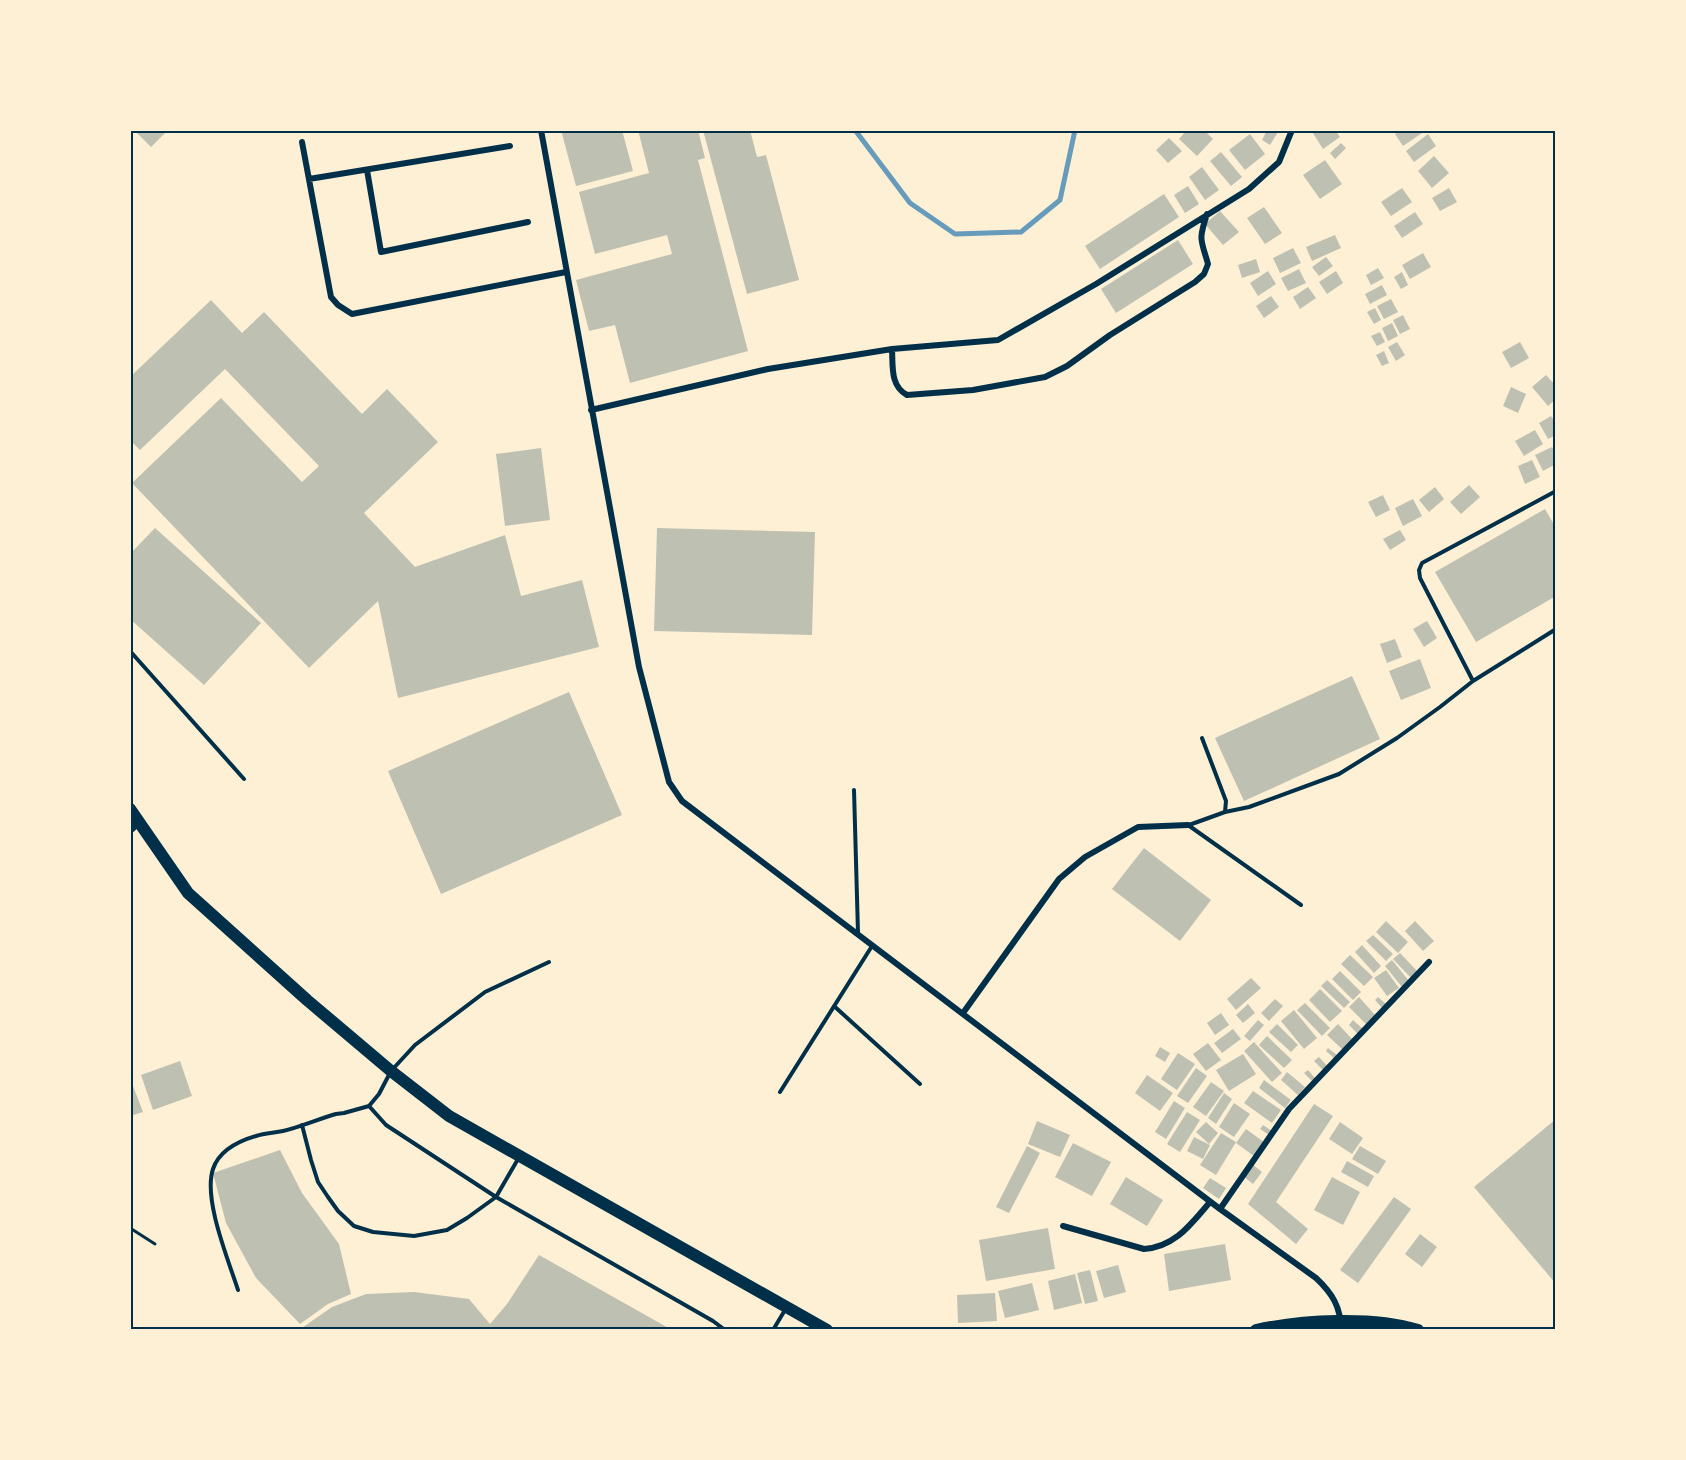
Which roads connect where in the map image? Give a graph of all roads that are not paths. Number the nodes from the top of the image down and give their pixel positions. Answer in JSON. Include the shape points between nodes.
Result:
{"nodes":[{"id":1,"x":541,"y":130,"type":"edge"},
{"id":2,"x":1292,"y":130,"type":"edge"},
{"id":3,"x":302,"y":142,"type":"dead end"},
{"id":4,"x":510,"y":146,"type":"dead end"},
{"id":5,"x":367,"y":170,"type":"junction"},
{"id":6,"x":309,"y":179,"type":"junction"},
{"id":7,"x":1207,"y":214,"type":"junction"},
{"id":8,"x":528,"y":222,"type":"dead end"},
{"id":9,"x":566,"y":272,"type":"junction"},
{"id":10,"x":892,"y":350,"type":"junction"},
{"id":11,"x":591,"y":410,"type":"junction"},
{"id":12,"x":1556,"y":491,"type":"edge"},
{"id":13,"x":1556,"y":629,"type":"edge"},
{"id":14,"x":130,"y":651,"type":"edge"},
{"id":15,"x":1473,"y":681,"type":"junction"},
{"id":16,"x":1202,"y":738,"type":"dead end"},
{"id":17,"x":244,"y":779,"type":"dead end"},
{"id":18,"x":854,"y":790,"type":"dead end"},
{"id":19,"x":130,"y":809,"type":"edge"},
{"id":20,"x":1225,"y":812,"type":"junction"},
{"id":21,"x":1188,"y":825,"type":"junction"},
{"id":22,"x":135,"y":827,"type":"edge"},
{"id":23,"x":1301,"y":905,"type":"dead end"},
{"id":24,"x":858,"y":933,"type":"junction"},
{"id":25,"x":873,"y":945,"type":"junction"},
{"id":26,"x":549,"y":962,"type":"dead end"},
{"id":27,"x":1429,"y":962,"type":"dead end"},
{"id":28,"x":834,"y":1006,"type":"junction"},
{"id":29,"x":963,"y":1013,"type":"junction"},
{"id":30,"x":391,"y":1071,"type":"junction"},
{"id":31,"x":920,"y":1084,"type":"dead end"},
{"id":32,"x":780,"y":1092,"type":"dead end"},
{"id":33,"x":369,"y":1106,"type":"junction"},
{"id":34,"x":302,"y":1125,"type":"junction"},
{"id":35,"x":520,"y":1156,"type":"junction"},
{"id":36,"x":496,"y":1197,"type":"junction"},
{"id":37,"x":1210,"y":1202,"type":"junction"},
{"id":38,"x":1220,"y":1209,"type":"junction"},
{"id":39,"x":1063,"y":1226,"type":"dead end"},
{"id":40,"x":238,"y":1290,"type":"dead end"},
{"id":41,"x":786,"y":1307,"type":"junction"},
{"id":42,"x":1341,"y":1325,"type":"edge"},
{"id":43,"x":725,"y":1329,"type":"edge"},
{"id":44,"x":773,"y":1329,"type":"edge"},
{"id":45,"x":827,"y":1329,"type":"edge"},
{"id":46,"x":1256,"y":1329,"type":"edge"},
{"id":47,"x":1418,"y":1329,"type":"edge"}],
"edges":[{"from":1,"to":9,"type":"street"},
{"from":2,"to":7,"type":"street","via":[[1279,162],[1248,189]]},
{"from":3,"to":6,"type":"street"},
{"from":4,"to":5,"type":"street"},
{"from":5,"to":6,"type":"street"},
{"from":5,"to":8,"type":"street","via":[[381,252]]},
{"from":6,"to":9,"type":"street","via":[[331,297],[352,314]]},
{"from":7,"to":10,"type":"street","via":[[998,340]]},
{"from":7,"to":10,"type":"street","via":[[1200,236],[1208,264],[1204,274],[1045,377],[973,390],[907,395],[894,381]]},
{"from":9,"to":11,"type":"street"},
{"from":10,"to":11,"type":"street","via":[[768,369]]},
{"from":11,"to":24,"type":"street","via":[[639,667],[669,782],[682,801]]},
{"from":12,"to":15,"type":"lane","via":[[1420,566],[1420,578]]},
{"from":13,"to":15,"type":"lane"},
{"from":14,"to":17,"type":"lane"},
{"from":15,"to":20,"type":"lane","via":[[1397,738],[1338,774]]},
{"from":16,"to":20,"type":"lane","via":[[1226,801]]},
{"from":18,"to":24,"type":"lane"},
{"from":19,"to":22,"type":"main road"},
{"from":20,"to":21,"type":"lane"},
{"from":21,"to":23,"type":"lane"},
{"from":21,"to":29,"type":"street","via":[[1138,827],[1085,857],[1059,879]]},
{"from":22,"to":30,"type":"main road","via":[[188,893]]},
{"from":24,"to":25,"type":"street"},
{"from":25,"to":28,"type":"lane"},
{"from":25,"to":29,"type":"street"},
{"from":26,"to":30,"type":"lane","via":[[485,992],[415,1045]]},
{"from":27,"to":38,"type":"street","via":[[1289,1109]]},
{"from":28,"to":31,"type":"lane"},
{"from":28,"to":32,"type":"lane"},
{"from":29,"to":37,"type":"street"},
{"from":30,"to":33,"type":"lane"},
{"from":30,"to":35,"type":"main road","via":[[449,1116]]},
{"from":33,"to":34,"type":"lane"},
{"from":33,"to":36,"type":"lane","via":[[386,1125]]},
{"from":34,"to":36,"type":"lane","via":[[318,1182],[354,1226],[414,1236],[447,1230]]},
{"from":34,"to":40,"type":"lane","via":[[254,1136],[221,1155],[213,1168],[210,1186],[214,1214]]},
{"from":35,"to":36,"type":"lane"},
{"from":35,"to":41,"type":"main road"},
{"from":36,"to":43,"type":"lane"},
{"from":37,"to":38,"type":"street"},
{"from":37,"to":39,"type":"street","via":[[1184,1232],[1156,1248],[1144,1249]]},
{"from":38,"to":42,"type":"street","via":[[1329,1290],[1337,1304]]},
{"from":41,"to":44,"type":"lane"},
{"from":41,"to":45,"type":"main road"},
{"from":42,"to":46,"type":"main road","via":[[1276,1325]]},
{"from":42,"to":47,"type":"main road","via":[[1367,1321]]}]}
